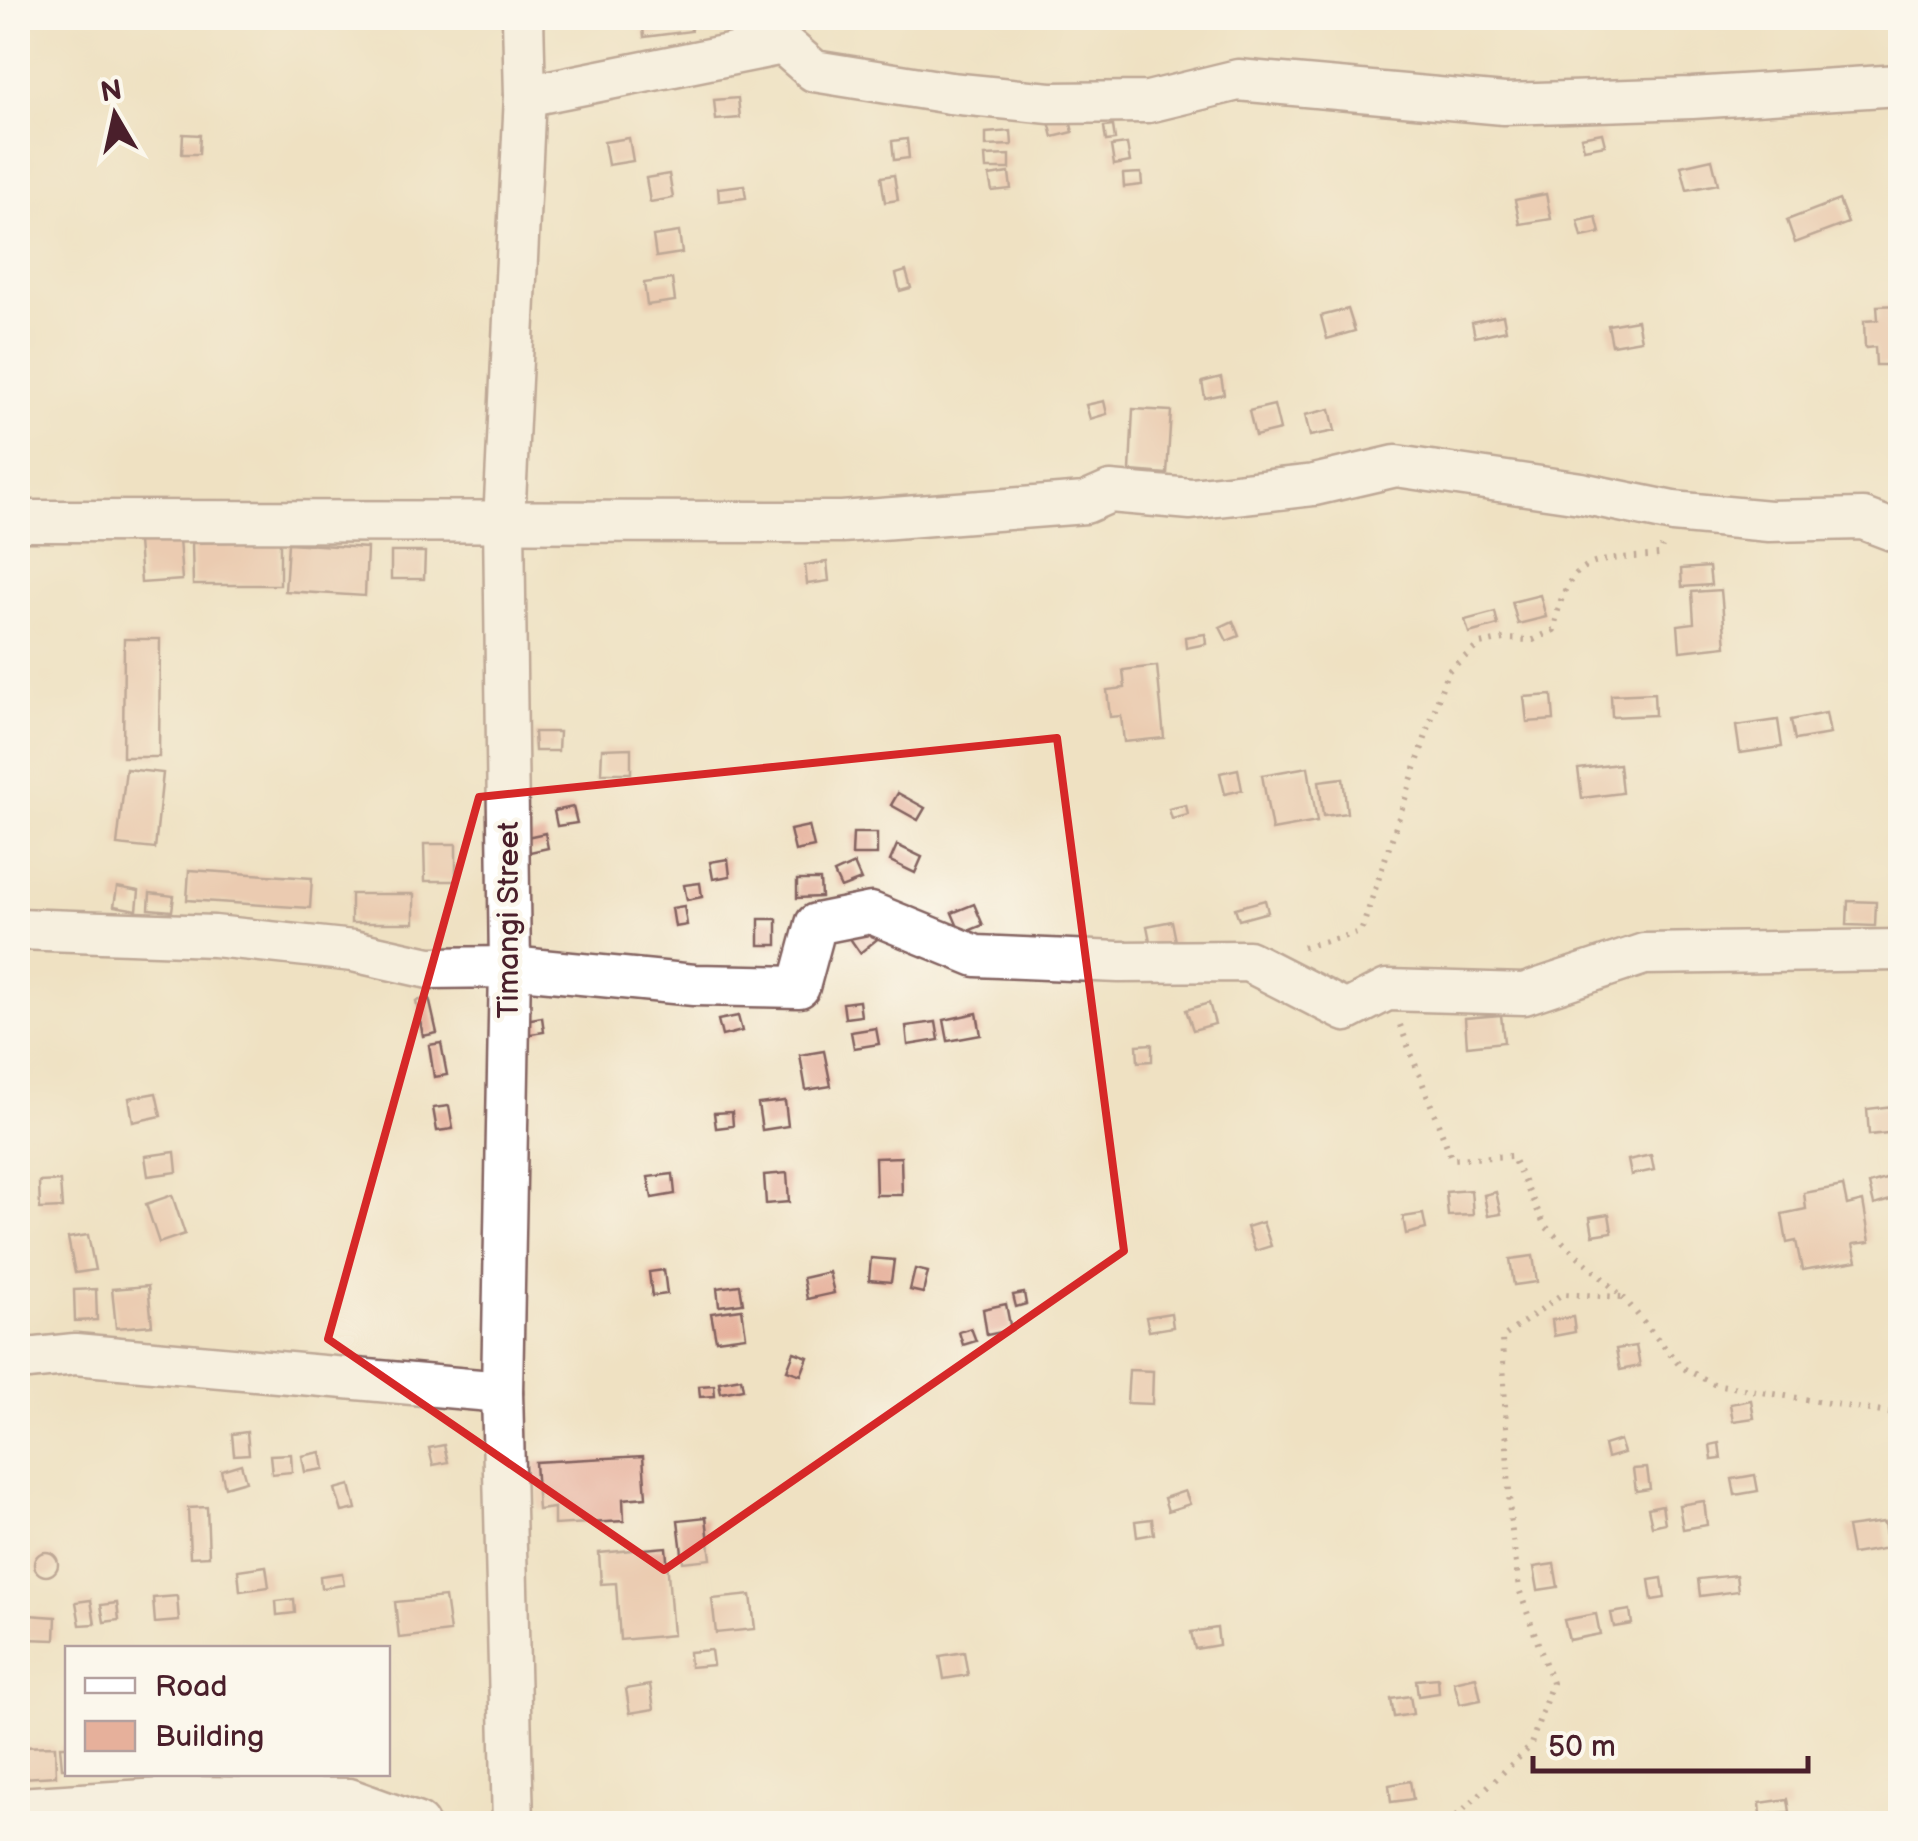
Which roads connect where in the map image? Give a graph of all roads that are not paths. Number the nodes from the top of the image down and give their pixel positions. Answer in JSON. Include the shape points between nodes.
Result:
{"nodes":[{"id":1,"x":524,"y":18,"type":"edge"},
{"id":2,"x":1900,"y":85,"type":"edge"},
{"id":3,"x":525,"y":96,"type":"junction"},
{"id":4,"x":18,"y":521,"type":"edge"},
{"id":5,"x":504,"y":522,"type":"junction"},
{"id":6,"x":1900,"y":532,"type":"edge"},
{"id":7,"x":18,"y":929,"type":"edge"},
{"id":8,"x":1900,"y":950,"type":"edge"},
{"id":9,"x":510,"y":967,"type":"junction"},
{"id":10,"x":18,"y":1360,"type":"edge"},
{"id":11,"x":502,"y":1392,"type":"junction"},
{"id":12,"x":18,"y":1808,"type":"edge"},
{"id":13,"x":418,"y":1824,"type":"edge"},
{"id":14,"x":512,"y":1824,"type":"edge"}],
"edges":[{"from":1,"to":3,"type":"street","name":"Timangi Street"},
{"from":2,"to":3,"type":"street","via":[[1504,104],[1238,80],[1148,102],[1050,103],[814,71],[783,44]]},
{"from":3,"to":5,"type":"street","name":"Timangi Street"},
{"from":4,"to":5,"type":"street"},
{"from":5,"to":6,"type":"street","via":[[842,522],[1085,503],[1110,492],[1191,499],[1314,485],[1396,466],[1673,512],[1769,521],[1863,519]]},
{"from":5,"to":9,"type":"street","name":"Timangi Street"},
{"from":7,"to":9,"type":"street","via":[[214,936],[353,951],[429,968]]},
{"from":8,"to":9,"type":"street","via":[[1644,954],[1524,994],[1387,990],[1346,1011],[1248,960],[976,956],[871,913],[816,924],[799,987]]},
{"from":9,"to":11,"type":"street","name":"Timangi Street"},
{"from":10,"to":11,"type":"street","via":[[75,1354]]},
{"from":11,"to":14,"type":"street","name":"Timangi Street"},
{"from":12,"to":13,"type":"street","via":[[193,1797],[349,1799]]}]}
